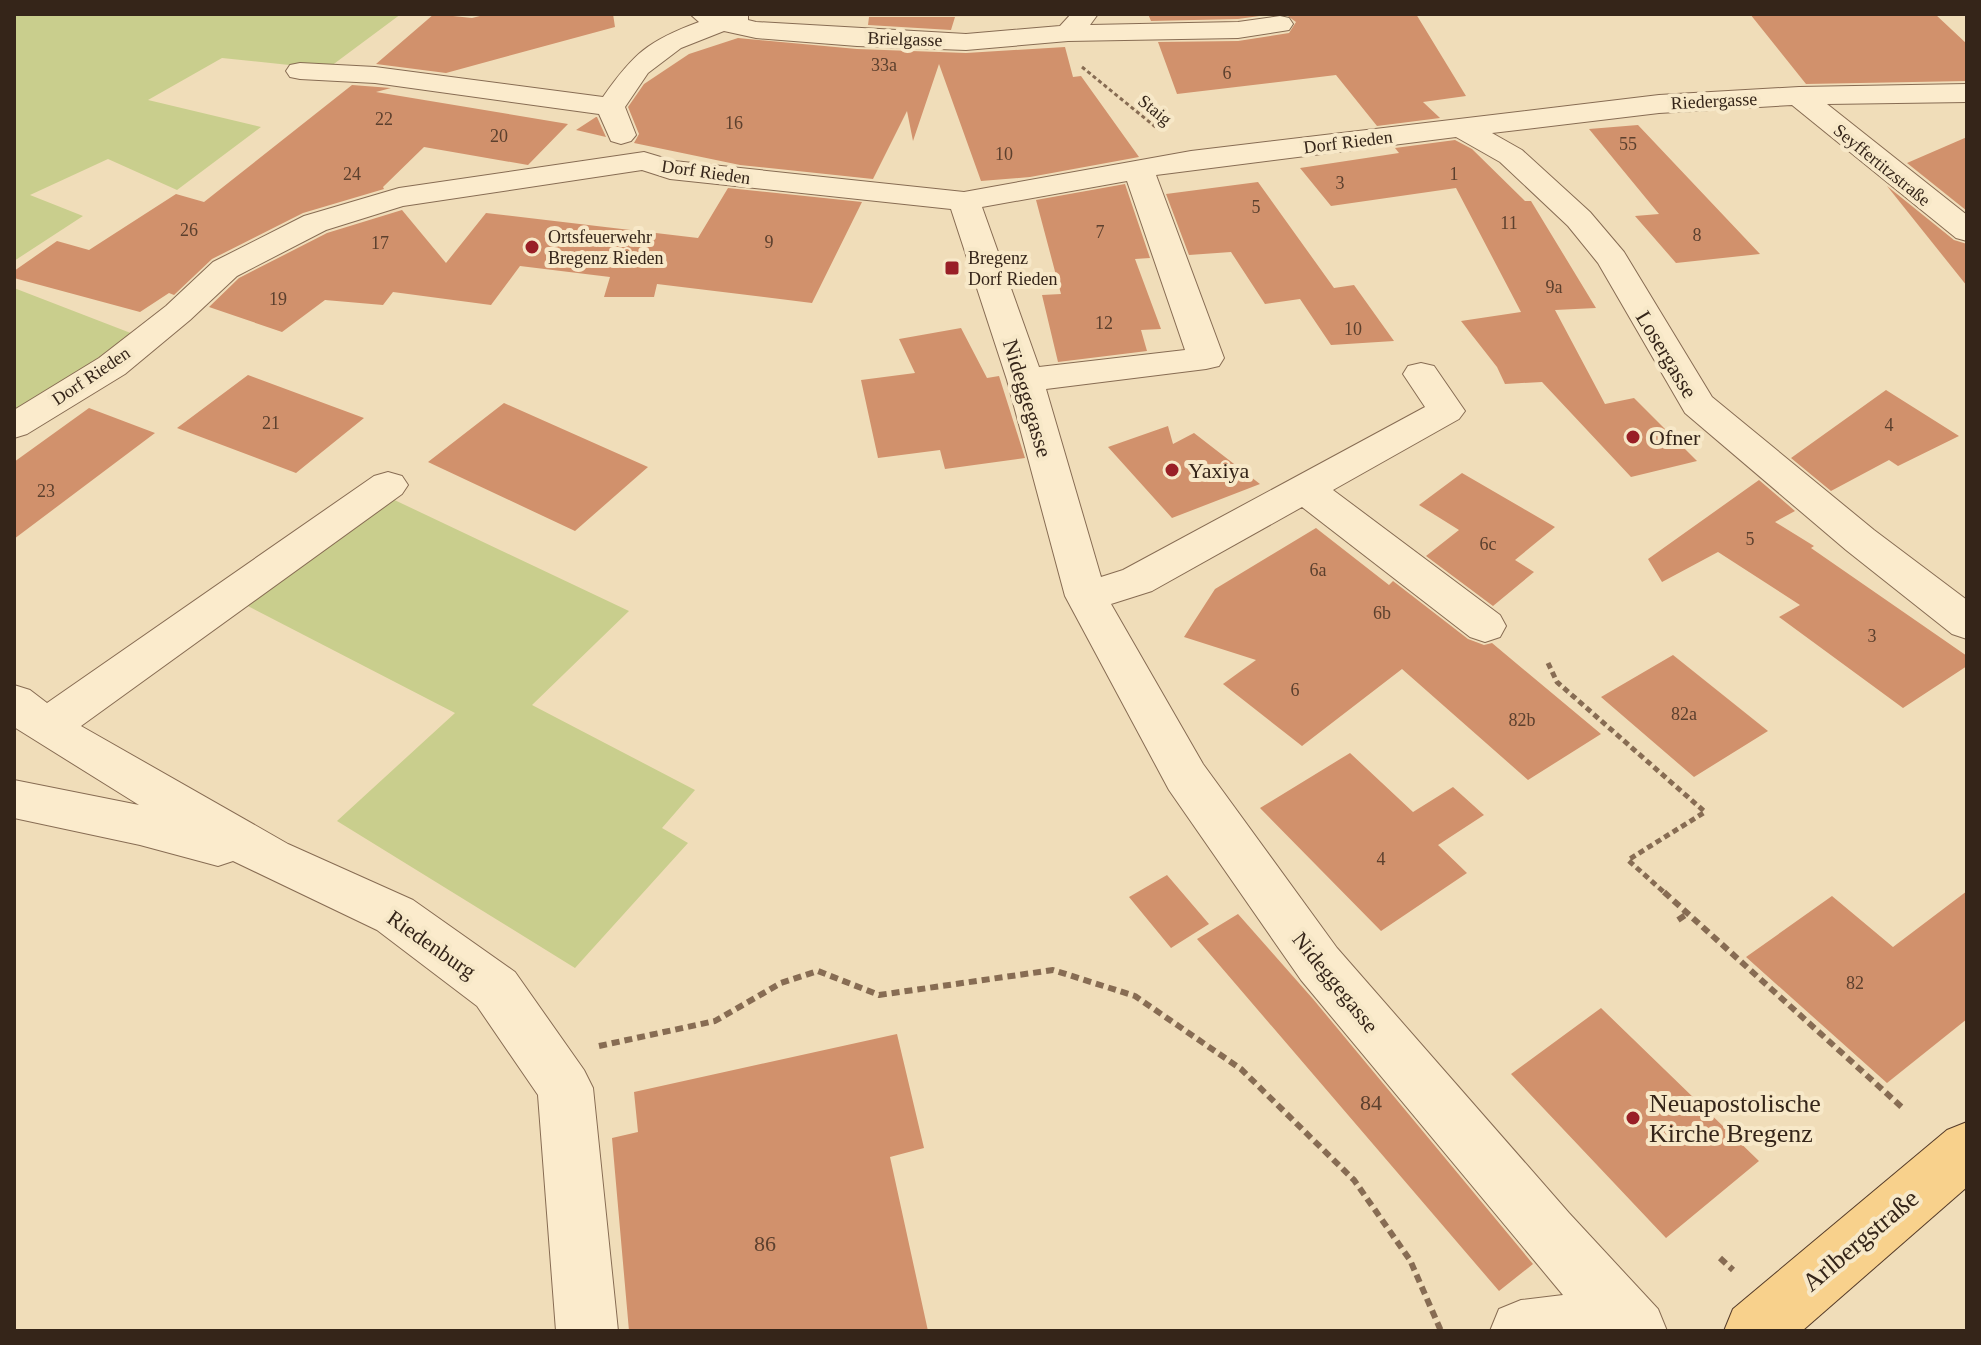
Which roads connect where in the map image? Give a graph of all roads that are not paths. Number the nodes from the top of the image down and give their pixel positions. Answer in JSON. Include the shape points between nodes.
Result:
{"nodes":[{"id":1,"x":750,"y":14,"type":"edge"},
{"id":2,"x":711,"y":18,"type":"edge"},
{"id":3,"x":1076,"y":24,"type":"edge"},
{"id":4,"x":1280,"y":24,"type":"dead end"},
{"id":5,"x":300,"y":71,"type":"dead end"},
{"id":6,"x":1967,"y":93,"type":"edge"},
{"id":7,"x":1938,"y":95,"type":"junction"},
{"id":8,"x":1799,"y":96,"type":"junction"},
{"id":9,"x":611,"y":107,"type":"junction"},
{"id":10,"x":1967,"y":120,"type":"edge"},
{"id":11,"x":1462,"y":128,"type":"junction"},
{"id":12,"x":644,"y":161,"type":"junction"},
{"id":13,"x":1139,"y":170,"type":"junction"},
{"id":14,"x":964,"y":201,"type":"junction"},
{"id":15,"x":1967,"y":231,"type":"edge"},
{"id":16,"x":1421,"y":374,"type":"dead end"},
{"id":17,"x":1025,"y":380,"type":"junction"},
{"id":18,"x":14,"y":426,"type":"edge"},
{"id":19,"x":388,"y":485,"type":"dead end"},
{"id":20,"x":1305,"y":489,"type":"junction"},
{"id":21,"x":1086,"y":596,"type":"junction"},
{"id":22,"x":1967,"y":623,"type":"edge"},
{"id":23,"x":1485,"y":626,"type":"dead end"},
{"id":24,"x":30,"y":714,"type":"edge"},
{"id":25,"x":14,"y":799,"type":"edge"},
{"id":26,"x":271,"y":859,"type":"junction"},
{"id":27,"x":1967,"y":1150,"type":"edge"},
{"id":28,"x":1629,"y":1324,"type":"edge"},
{"id":29,"x":1776,"y":1324,"type":"edge"},
{"id":30,"x":587,"y":1331,"type":"edge"},
{"id":31,"x":1521,"y":1331,"type":"edge"}],
"edges":[{"from":1,"to":2,"type":"street"},
{"from":2,"to":3,"type":"street","name":"Brielgasse","via":[[756,30],[950,41]]},
{"from":2,"to":9,"type":"street","via":[[638,67]]},
{"from":3,"to":4,"type":"street","name":"Brielgasse","via":[[1238,30]]},
{"from":5,"to":9,"type":"street","via":[[375,75]]},
{"from":6,"to":7,"type":"street","name":"Riedergasse"},
{"from":7,"to":8,"type":"street","name":"Riedergasse"},
{"from":7,"to":10,"type":"street"},
{"from":8,"to":11,"type":"street","name":"Riedergasse","via":[[1659,104]]},
{"from":8,"to":15,"type":"street","name":"Seyffertitzstraße"},
{"from":9,"to":12,"type":"street","via":[[618,131]]},
{"from":11,"to":13,"type":"street","name":"Dorf Rieden"},
{"from":11,"to":22,"type":"street","name":"Losergasse","via":[[1511,156],[1579,219],[1612,259],[1698,405]]},
{"from":12,"to":14,"type":"street","name":"Dorf Rieden","via":[[670,170]]},
{"from":12,"to":18,"type":"street","name":"Dorf Rieden","via":[[399,197],[315,223],[225,269],[112,366]]},
{"from":13,"to":14,"type":"street","name":"Dorf Rieden"},
{"from":13,"to":17,"type":"street","via":[[1206,358]]},
{"from":14,"to":17,"type":"street","name":"Nideggegasse"},
{"from":16,"to":20,"type":"street","via":[[1446,411]]},
{"from":17,"to":21,"type":"street","name":"Nideggegasse"},
{"from":19,"to":24,"type":"street","name":"Riedenburg"},
{"from":20,"to":21,"type":"street","via":[[1137,581]]},
{"from":20,"to":23,"type":"street"},
{"from":21,"to":28,"type":"street","name":"Nideggegasse","via":[[1186,777],[1319,964]]},
{"from":24,"to":26,"type":"street","name":"Riedenburg"},
{"from":25,"to":26,"type":"street"},
{"from":26,"to":30,"type":"street","name":"Riedenburg","via":[[395,915],[496,989],[565,1088]]},
{"from":27,"to":29,"type":"main road","name":"Arlbergstraße"},
{"from":28,"to":31,"type":"street"}]}
